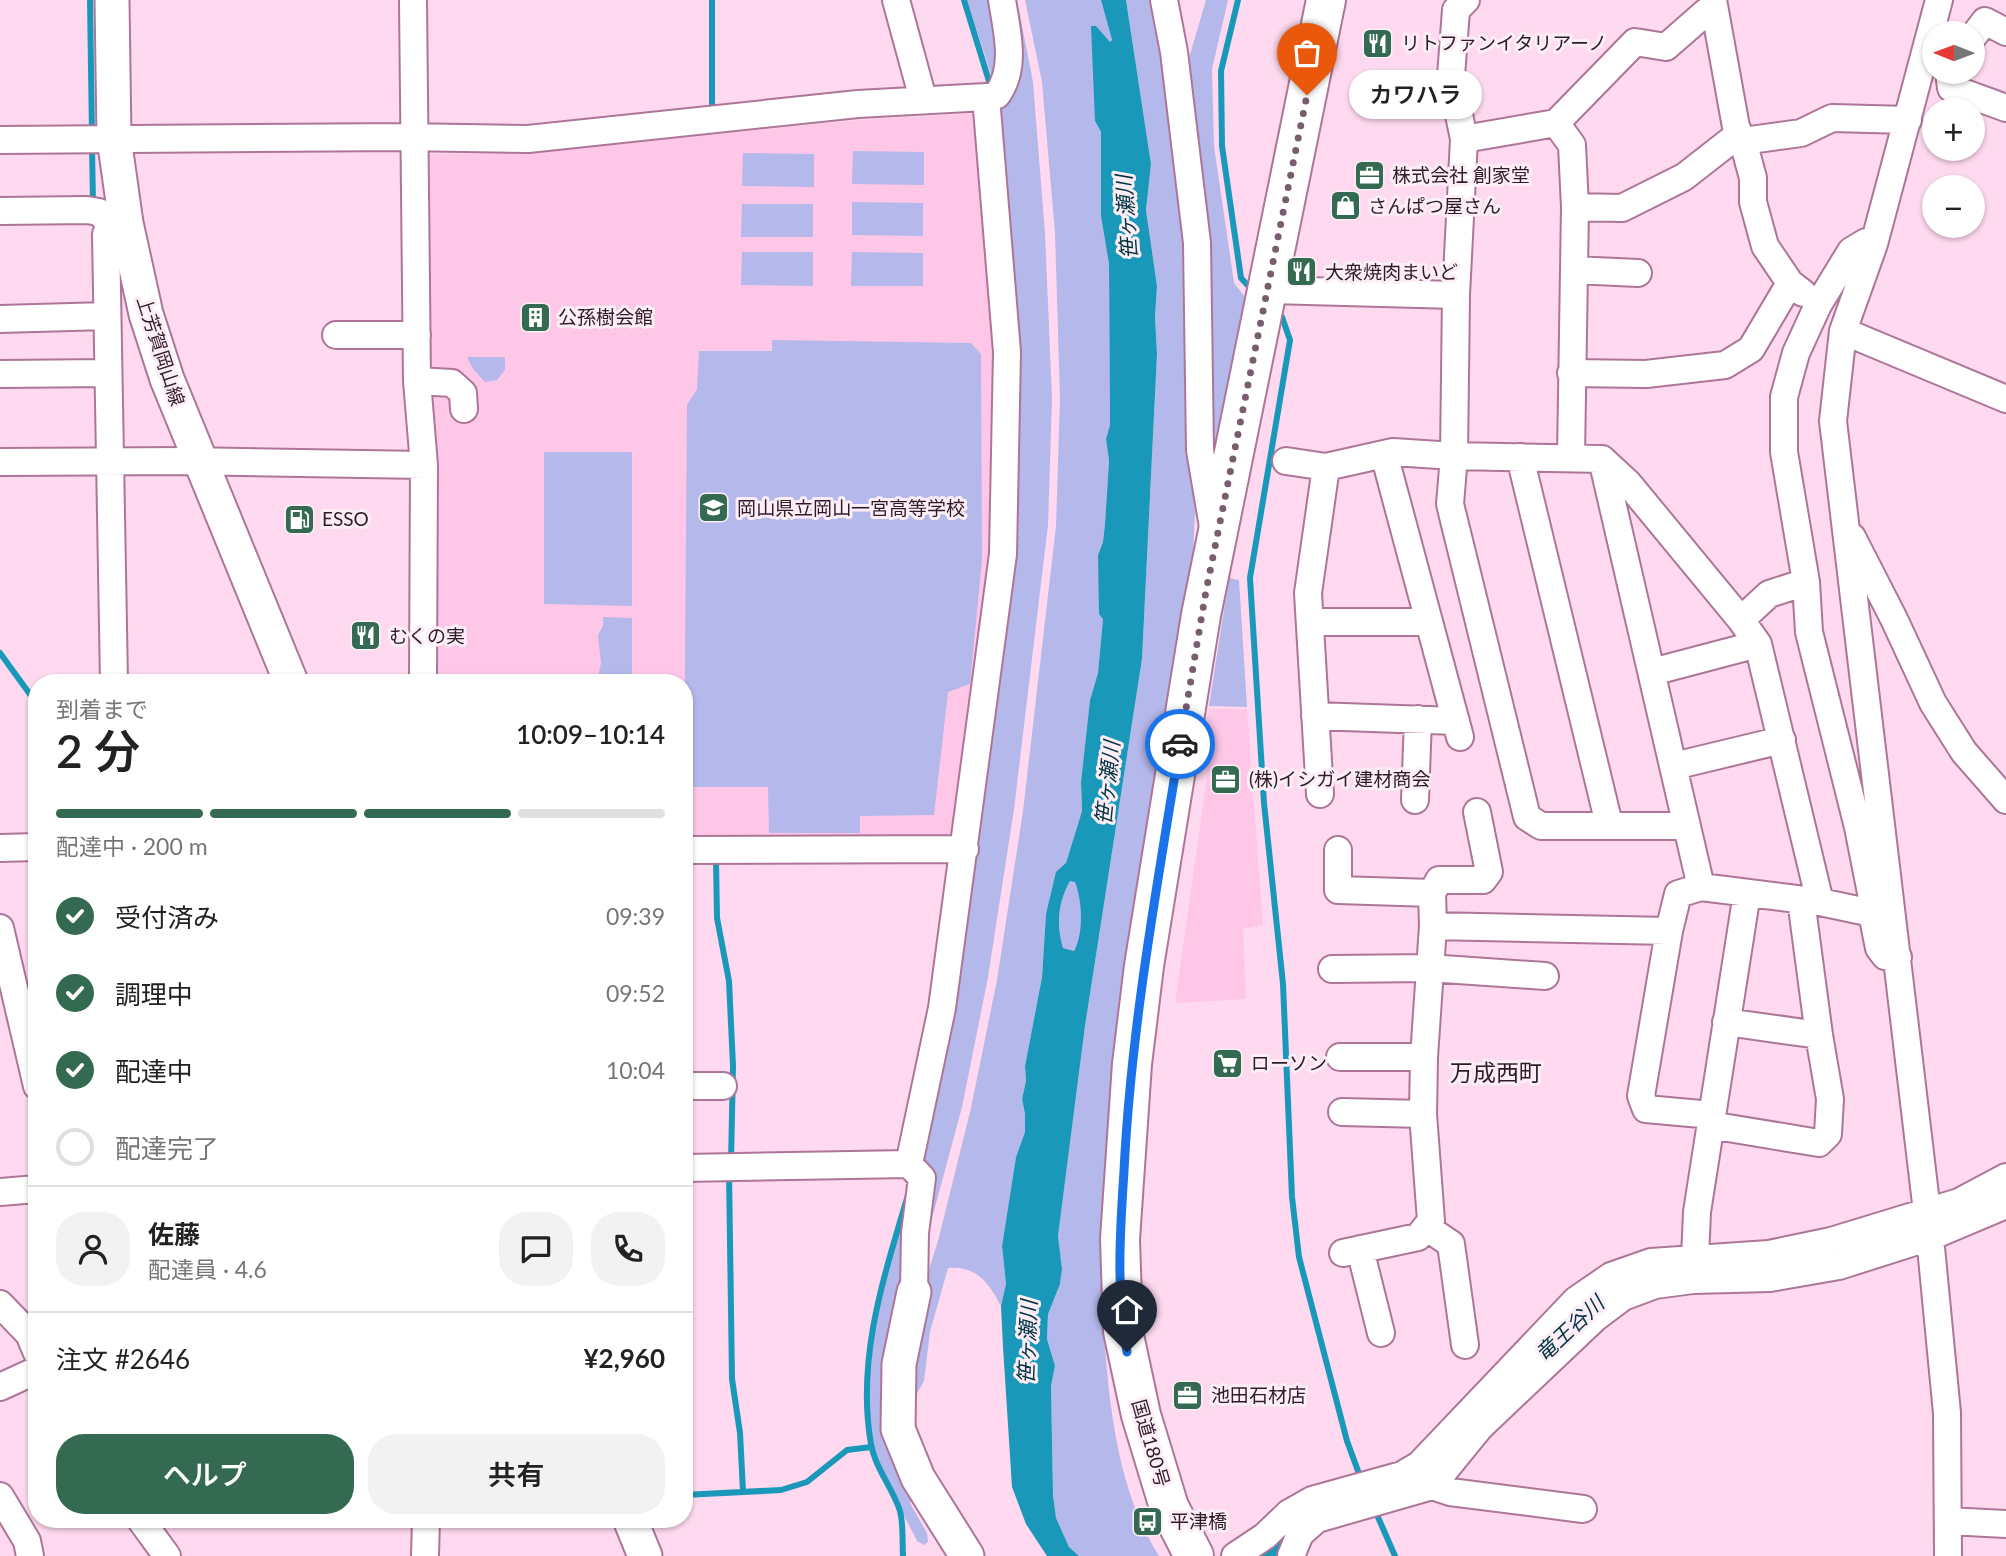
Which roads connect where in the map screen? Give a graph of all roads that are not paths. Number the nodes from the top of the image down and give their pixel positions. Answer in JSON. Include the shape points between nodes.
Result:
{"nodes":[{"id":1,"x":112,"y":0,"type":"edge"},
{"id":2,"x":413,"y":0,"type":"edge"},
{"id":3,"x":896,"y":0,"type":"edge"},
{"id":4,"x":1002,"y":0,"type":"edge"},
{"id":5,"x":1164,"y":0,"type":"edge"},
{"id":6,"x":1326,"y":0,"type":"edge"},
{"id":7,"x":1466,"y":0,"type":"edge"},
{"id":8,"x":1939,"y":0,"type":"edge"},
{"id":9,"x":1713,"y":3,"type":"edge"},
{"id":10,"x":1935,"y":21,"type":"edge"},
{"id":11,"x":1922,"y":77,"type":"edge"},
{"id":12,"x":1951,"y":84,"type":"edge"},
{"id":13,"x":923,"y":99,"type":"junction"},
{"id":14,"x":986,"y":105,"type":"junction"},
{"id":15,"x":2006,"y":108,"type":"edge"},
{"id":16,"x":1908,"y":120,"type":"junction"},
{"id":17,"x":1556,"y":123,"type":"junction"},
{"id":18,"x":99,"y":138,"type":"junction"},
{"id":19,"x":1741,"y":138,"type":"junction"},
{"id":20,"x":1464,"y":139,"type":"junction"},
{"id":21,"x":0,"y":140,"type":"edge"},
{"id":22,"x":412,"y":143,"type":"junction"},
{"id":23,"x":1575,"y":207,"type":"junction"},
{"id":24,"x":0,"y":211,"type":"edge"},
{"id":25,"x":106,"y":218,"type":"junction"},
{"id":26,"x":1874,"y":244,"type":"junction"},
{"id":27,"x":1574,"y":270,"type":"junction"},
{"id":28,"x":1638,"y":273,"type":"dead end"},
{"id":29,"x":1790,"y":283,"type":"junction"},
{"id":30,"x":1266,"y":290,"type":"junction"},
{"id":31,"x":1456,"y":295,"type":"junction"},
{"id":32,"x":1818,"y":305,"type":"junction"},
{"id":33,"x":98,"y":316,"type":"junction"},
{"id":34,"x":0,"y":319,"type":"edge"},
{"id":35,"x":1843,"y":331,"type":"junction"},
{"id":36,"x":336,"y":334,"type":"dead end"},
{"id":37,"x":417,"y":335,"type":"junction"},
{"id":38,"x":99,"y":373,"type":"junction"},
{"id":39,"x":1571,"y":373,"type":"junction"},
{"id":40,"x":0,"y":374,"type":"edge"},
{"id":41,"x":417,"y":381,"type":"junction"},
{"id":42,"x":2006,"y":399,"type":"edge"},
{"id":43,"x":464,"y":409,"type":"dead end"},
{"id":44,"x":1384,"y":454,"type":"junction"},
{"id":45,"x":1454,"y":456,"type":"junction"},
{"id":46,"x":1520,"y":457,"type":"junction"},
{"id":47,"x":1571,"y":457,"type":"junction"},
{"id":48,"x":1602,"y":459,"type":"junction"},
{"id":49,"x":101,"y":461,"type":"junction"},
{"id":50,"x":1286,"y":461,"type":"dead end"},
{"id":51,"x":0,"y":462,"type":"edge"},
{"id":52,"x":201,"y":462,"type":"junction"},
{"id":53,"x":418,"y":465,"type":"junction"},
{"id":54,"x":1326,"y":467,"type":"junction"},
{"id":55,"x":1844,"y":524,"type":"junction"},
{"id":56,"x":1215,"y":542,"type":"junction"},
{"id":57,"x":1806,"y":582,"type":"junction"},
{"id":58,"x":1741,"y":620,"type":"junction"},
{"id":59,"x":1310,"y":622,"type":"junction"},
{"id":60,"x":1429,"y":622,"type":"junction"},
{"id":61,"x":1758,"y":644,"type":"junction"},
{"id":62,"x":1652,"y":672,"type":"junction"},
{"id":63,"x":114,"y":674,"type":"edge"},
{"id":64,"x":288,"y":674,"type":"edge"},
{"id":65,"x":423,"y":674,"type":"edge"},
{"id":66,"x":1315,"y":716,"type":"junction"},
{"id":67,"x":1418,"y":719,"type":"junction"},
{"id":68,"x":1782,"y":740,"type":"junction"},
{"id":69,"x":1674,"y":766,"type":"junction"},
{"id":70,"x":1320,"y":794,"type":"dead end"},
{"id":71,"x":1415,"y":800,"type":"dead end"},
{"id":72,"x":2006,"y":800,"type":"edge"},
{"id":73,"x":1477,"y":812,"type":"dead end"},
{"id":74,"x":1609,"y":824,"type":"junction"},
{"id":75,"x":1687,"y":825,"type":"junction"},
{"id":76,"x":28,"y":847,"type":"edge"},
{"id":77,"x":0,"y":848,"type":"edge"},
{"id":78,"x":965,"y":849,"type":"junction"},
{"id":79,"x":693,"y":850,"type":"edge"},
{"id":80,"x":1338,"y":850,"type":"dead end"},
{"id":81,"x":1701,"y":887,"type":"junction"},
{"id":82,"x":1747,"y":892,"type":"junction"},
{"id":83,"x":1432,"y":893,"type":"junction"},
{"id":84,"x":1811,"y":901,"type":"junction"},
{"id":85,"x":1872,"y":913,"type":"junction"},
{"id":86,"x":1433,"y":926,"type":"junction"},
{"id":87,"x":0,"y":928,"type":"edge"},
{"id":88,"x":1669,"y":931,"type":"junction"},
{"id":89,"x":1898,"y":957,"type":"junction"},
{"id":90,"x":1429,"y":968,"type":"junction"},
{"id":91,"x":1332,"y":969,"type":"dead end"},
{"id":92,"x":1545,"y":976,"type":"dead end"},
{"id":93,"x":1726,"y":1022,"type":"junction"},
{"id":94,"x":1819,"y":1035,"type":"junction"},
{"id":95,"x":28,"y":1048,"type":"edge"},
{"id":96,"x":1340,"y":1057,"type":"dead end"},
{"id":97,"x":1424,"y":1057,"type":"junction"},
{"id":98,"x":693,"y":1086,"type":"edge"},
{"id":99,"x":723,"y":1086,"type":"dead end"},
{"id":100,"x":1342,"y":1112,"type":"dead end"},
{"id":101,"x":1423,"y":1114,"type":"junction"},
{"id":102,"x":1711,"y":1120,"type":"junction"},
{"id":103,"x":693,"y":1168,"type":"edge"},
{"id":104,"x":914,"y":1170,"type":"junction"},
{"id":105,"x":2006,"y":1177,"type":"edge"},
{"id":106,"x":28,"y":1190,"type":"edge"},
{"id":107,"x":0,"y":1192,"type":"edge"},
{"id":108,"x":2006,"y":1205,"type":"edge"},
{"id":109,"x":1929,"y":1225,"type":"junction"},
{"id":110,"x":1426,"y":1227,"type":"junction"},
{"id":111,"x":1695,"y":1258,"type":"junction"},
{"id":112,"x":914,"y":1292,"type":"joint"},
{"id":113,"x":0,"y":1304,"type":"edge"},
{"id":114,"x":28,"y":1333,"type":"edge"},
{"id":115,"x":1381,"y":1333,"type":"dead end"},
{"id":116,"x":1465,"y":1345,"type":"dead end"},
{"id":117,"x":28,"y":1374,"type":"edge"},
{"id":118,"x":0,"y":1387,"type":"edge"},
{"id":119,"x":1432,"y":1486,"type":"junction"},
{"id":120,"x":1380,"y":1490,"type":"junction"},
{"id":121,"x":0,"y":1496,"type":"edge"},
{"id":122,"x":1583,"y":1508,"type":"dead end"},
{"id":123,"x":1948,"y":1521,"type":"junction"},
{"id":124,"x":2006,"y":1524,"type":"edge"},
{"id":125,"x":147,"y":1528,"type":"edge"},
{"id":126,"x":426,"y":1528,"type":"edge"},
{"id":127,"x":634,"y":1528,"type":"edge"},
{"id":128,"x":1280,"y":1548,"type":"edge"},
{"id":129,"x":30,"y":1556,"type":"edge"},
{"id":130,"x":167,"y":1556,"type":"edge"},
{"id":131,"x":425,"y":1556,"type":"edge"},
{"id":132,"x":645,"y":1556,"type":"edge"},
{"id":133,"x":967,"y":1556,"type":"edge"},
{"id":134,"x":1194,"y":1556,"type":"edge"},
{"id":135,"x":1235,"y":1556,"type":"edge"},
{"id":136,"x":1948,"y":1556,"type":"edge"}],
"edges":[{"from":1,"to":18,"type":"main road","name":"上芳賀岡山線"},
{"from":2,"to":22,"type":"street"},
{"from":3,"to":13,"type":"street"},
{"from":4,"to":14,"type":"street","via":[[1009,74]]},
{"from":5,"to":56,"type":"street","via":[[1197,243],[1200,450]]},
{"from":6,"to":30,"type":"highway","name":"国道180号"},
{"from":7,"to":20,"type":"street","via":[[1456,10],[1451,76]]},
{"from":8,"to":10,"type":"street"},
{"from":9,"to":17,"type":"street","via":[[1666,47],[1635,42]]},
{"from":9,"to":19,"type":"street"},
{"from":11,"to":16,"type":"street"},
{"from":12,"to":15,"type":"street","via":[[1951,88]]},
{"from":13,"to":14,"type":"street"},
{"from":13,"to":22,"type":"street","via":[[528,139]]},
{"from":14,"to":78,"type":"street","via":[[1007,352],[1003,554]]},
{"from":16,"to":19,"type":"street","via":[[1832,118],[1801,133]]},
{"from":16,"to":26,"type":"street"},
{"from":17,"to":20,"type":"street"},
{"from":17,"to":23,"type":"street","via":[[1572,145]]},
{"from":18,"to":21,"type":"street"},
{"from":18,"to":22,"type":"street"},
{"from":18,"to":25,"type":"main road","name":"上芳賀岡山線"},
{"from":19,"to":23,"type":"street","via":[[1684,177],[1622,208]]},
{"from":19,"to":29,"type":"street","via":[[1765,246]]},
{"from":20,"to":31,"type":"street"},
{"from":22,"to":37,"type":"street"},
{"from":23,"to":27,"type":"street"},
{"from":24,"to":25,"type":"street"},
{"from":25,"to":33,"type":"street"},
{"from":25,"to":52,"type":"main road","name":"上芳賀岡山線"},
{"from":26,"to":32,"type":"street","via":[[1866,242],[1851,251]]},
{"from":26,"to":35,"type":"street"},
{"from":27,"to":28,"type":"street"},
{"from":27,"to":39,"type":"street"},
{"from":29,"to":32,"type":"street"},
{"from":29,"to":39,"type":"street","via":[[1751,349],[1725,365],[1646,374]]},
{"from":30,"to":31,"type":"street"},
{"from":30,"to":56,"type":"highway","name":"国道180号"},
{"from":31,"to":45,"type":"street"},
{"from":32,"to":57,"type":"street","via":[[1796,353],[1784,397],[1784,452]]},
{"from":33,"to":34,"type":"street"},
{"from":33,"to":38,"type":"street"},
{"from":35,"to":42,"type":"street"},
{"from":35,"to":55,"type":"street","via":[[1833,421]]},
{"from":36,"to":37,"type":"street"},
{"from":37,"to":41,"type":"street"},
{"from":38,"to":40,"type":"street"},
{"from":38,"to":49,"type":"street"},
{"from":39,"to":47,"type":"street"},
{"from":41,"to":43,"type":"street","via":[[453,383],[463,393]]},
{"from":41,"to":53,"type":"street"},
{"from":44,"to":45,"type":"street"},
{"from":44,"to":54,"type":"street"},
{"from":44,"to":60,"type":"street"},
{"from":45,"to":46,"type":"street"},
{"from":45,"to":74,"type":"street","via":[[1450,504],[1527,817],[1541,826]]},
{"from":46,"to":47,"type":"street"},
{"from":46,"to":74,"type":"street"},
{"from":47,"to":48,"type":"street"},
{"from":48,"to":58,"type":"street","via":[[1628,483]]},
{"from":48,"to":62,"type":"street"},
{"from":49,"to":51,"type":"street"},
{"from":49,"to":52,"type":"street"},
{"from":49,"to":63,"type":"street"},
{"from":50,"to":54,"type":"street"},
{"from":52,"to":53,"type":"street"},
{"from":52,"to":64,"type":"main road","name":"上芳賀岡山線"},
{"from":53,"to":65,"type":"street"},
{"from":54,"to":59,"type":"street","via":[[1308,593]]},
{"from":55,"to":72,"type":"street","via":[[1933,704],[1964,752]]},
{"from":55,"to":89,"type":"street"},
{"from":56,"to":134,"type":"highway","name":"国道180号","via":[[1144,966],[1120,1239],[1123,1331],[1141,1415],[1169,1507]]},
{"from":57,"to":58,"type":"street","via":[[1769,594]]},
{"from":57,"to":85,"type":"street","via":[[1809,632],[1858,827]]},
{"from":58,"to":61,"type":"street"},
{"from":59,"to":60,"type":"street"},
{"from":59,"to":66,"type":"street"},
{"from":60,"to":67,"type":"street","via":[[1458,729]]},
{"from":61,"to":62,"type":"street"},
{"from":61,"to":68,"type":"street"},
{"from":62,"to":69,"type":"street"},
{"from":66,"to":67,"type":"street"},
{"from":66,"to":70,"type":"street"},
{"from":67,"to":71,"type":"street"},
{"from":68,"to":69,"type":"street"},
{"from":68,"to":84,"type":"street"},
{"from":69,"to":75,"type":"street"},
{"from":73,"to":83,"type":"street","via":[[1489,872],[1483,880],[1440,880]]},
{"from":74,"to":75,"type":"street"},
{"from":75,"to":81,"type":"street"},
{"from":76,"to":77,"type":"street"},
{"from":78,"to":79,"type":"street"},
{"from":78,"to":104,"type":"street"},
{"from":80,"to":83,"type":"street","via":[[1339,890]]},
{"from":81,"to":82,"type":"street"},
{"from":81,"to":88,"type":"street","via":[[1678,894]]},
{"from":82,"to":84,"type":"street"},
{"from":82,"to":93,"type":"street"},
{"from":83,"to":86,"type":"street"},
{"from":84,"to":85,"type":"street"},
{"from":84,"to":94,"type":"street"},
{"from":85,"to":89,"type":"street","via":[[1879,948],[1885,956]]},
{"from":86,"to":88,"type":"street"},
{"from":86,"to":90,"type":"street"},
{"from":87,"to":95,"type":"street"},
{"from":88,"to":102,"type":"street","via":[[1641,1096],[1646,1109]]},
{"from":89,"to":109,"type":"street"},
{"from":90,"to":91,"type":"street"},
{"from":90,"to":92,"type":"street"},
{"from":90,"to":97,"type":"street"},
{"from":93,"to":94,"type":"street"},
{"from":93,"to":102,"type":"street"},
{"from":94,"to":102,"type":"street","via":[[1829,1099],[1828,1134],[1819,1143]]},
{"from":96,"to":97,"type":"street"},
{"from":97,"to":101,"type":"street"},
{"from":98,"to":99,"type":"street"},
{"from":100,"to":101,"type":"street"},
{"from":101,"to":110,"type":"street","via":[[1431,1221]]},
{"from":102,"to":111,"type":"street"},
{"from":103,"to":104,"type":"street"},
{"from":104,"to":112,"type":"street"},
{"from":105,"to":109,"type":"street","via":[[1959,1202]]},
{"from":106,"to":107,"type":"street"},
{"from":108,"to":109,"type":"street"},
{"from":109,"to":111,"type":"street","via":[[1769,1254]]},
{"from":109,"to":119,"type":"street","via":[[1839,1266],[1770,1278],[1680,1281],[1623,1297],[1480,1427]]},
{"from":109,"to":123,"type":"street","via":[[1947,1413]]},
{"from":110,"to":115,"type":"street","via":[[1418,1237],[1352,1251]]},
{"from":110,"to":116,"type":"street","via":[[1451,1244]]},
{"from":111,"to":120,"type":"street","via":[[1641,1265],[1611,1276],[1576,1300],[1419,1465]]},
{"from":112,"to":133,"type":"main road","via":[[899,1364],[898,1429],[918,1478]]},
{"from":113,"to":114,"type":"street"},
{"from":117,"to":118,"type":"street"},
{"from":119,"to":120,"type":"street"},
{"from":119,"to":122,"type":"street"},
{"from":120,"to":128,"type":"street","via":[[1352,1498],[1312,1500],[1289,1513]]},
{"from":121,"to":129,"type":"street","via":[[27,1541]]},
{"from":123,"to":124,"type":"street"},
{"from":123,"to":136,"type":"street"},
{"from":125,"to":130,"type":"street"},
{"from":126,"to":131,"type":"street"},
{"from":127,"to":132,"type":"main road"},
{"from":128,"to":135,"type":"street"}]}
